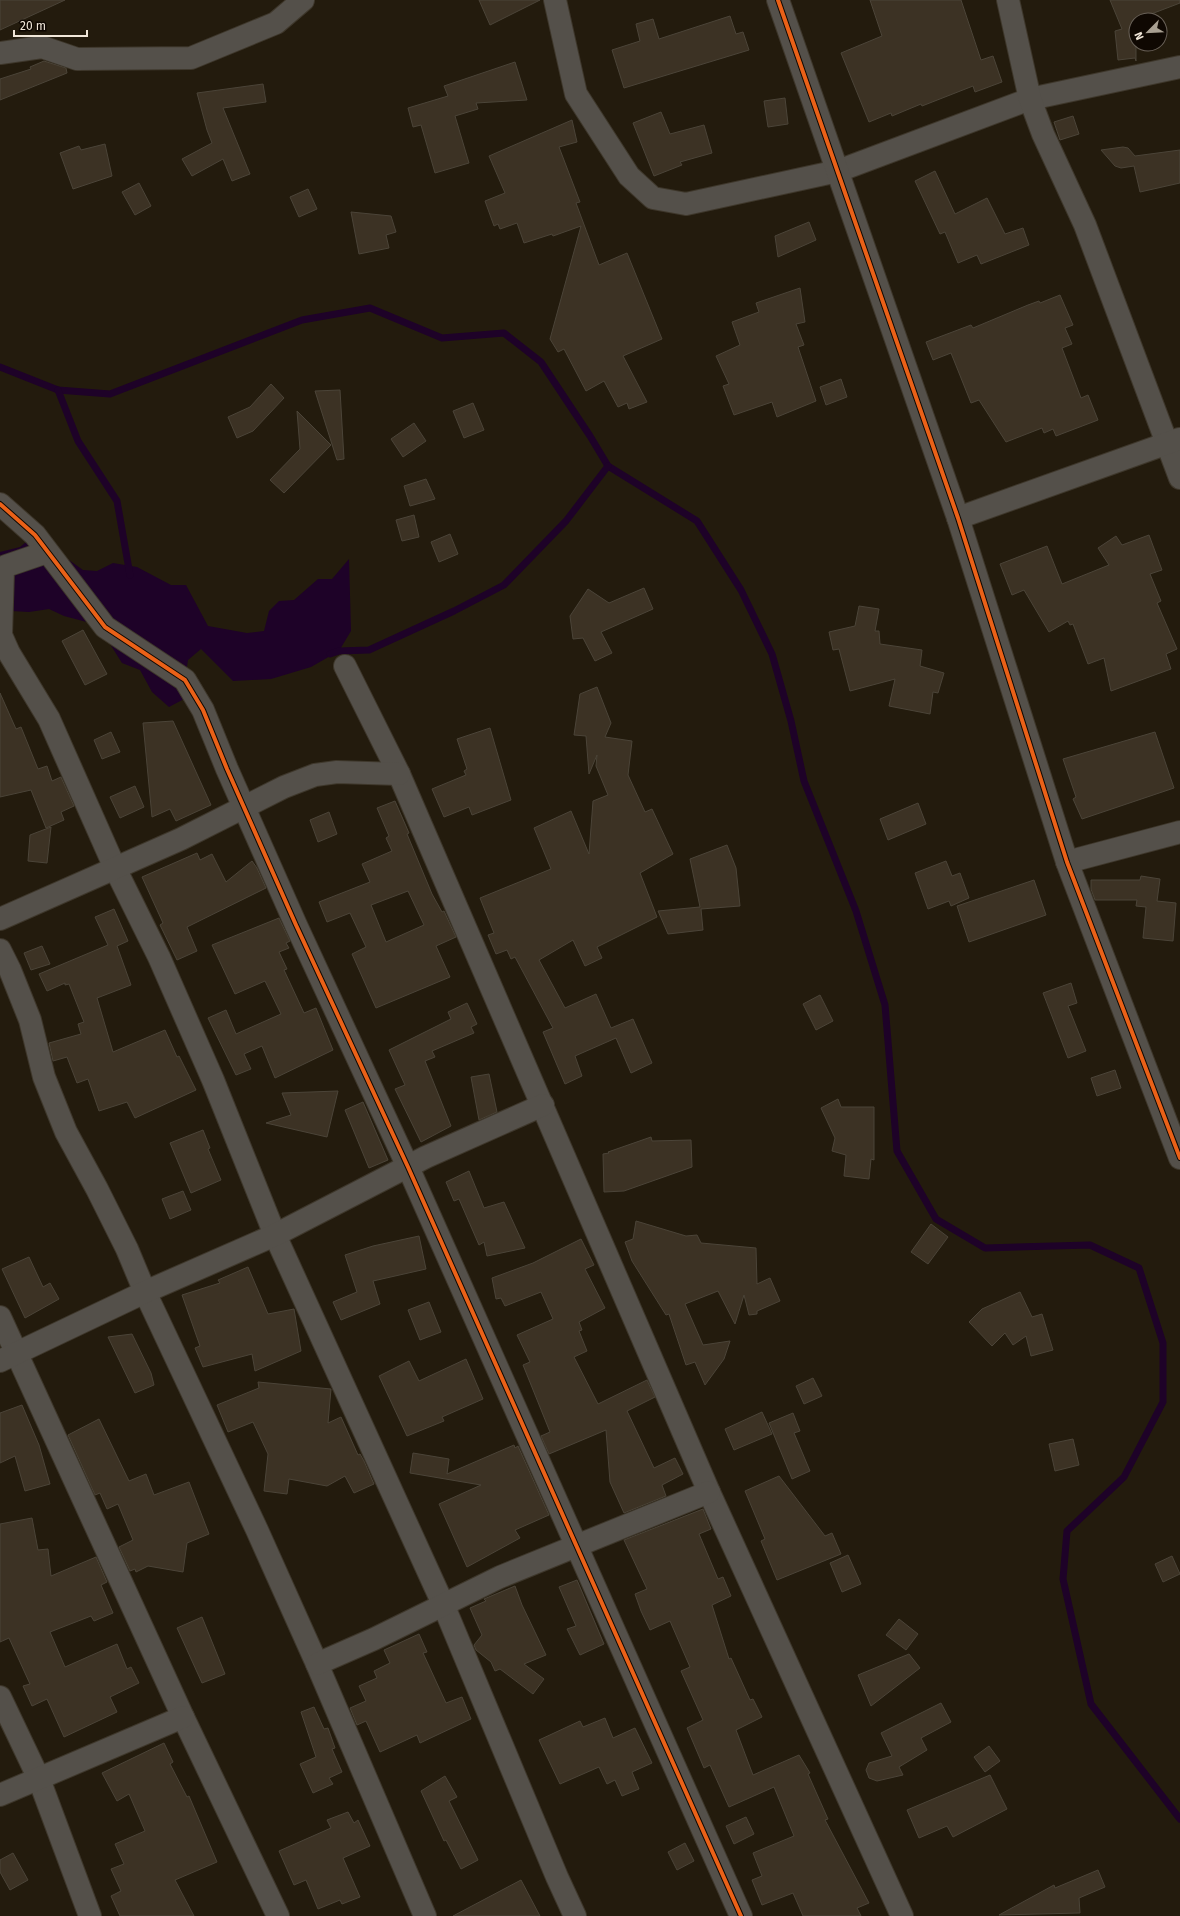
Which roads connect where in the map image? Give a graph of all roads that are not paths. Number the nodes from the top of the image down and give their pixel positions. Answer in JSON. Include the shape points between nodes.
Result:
{"nodes":[{"id":1,"x":303,"y":0,"type":"edge"},
{"id":2,"x":555,"y":0,"type":"edge"},
{"id":3,"x":778,"y":0,"type":"edge"},
{"id":4,"x":1008,"y":0,"type":"edge"},
{"id":5,"x":0,"y":54,"type":"edge"},
{"id":6,"x":1180,"y":67,"type":"edge"},
{"id":7,"x":1030,"y":99,"type":"junction"},
{"id":8,"x":838,"y":171,"type":"junction"},
{"id":9,"x":1173,"y":441,"type":"edge"},
{"id":10,"x":1180,"y":478,"type":"edge"},
{"id":11,"x":0,"y":504,"type":"edge"},
{"id":12,"x":958,"y":518,"type":"junction"},
{"id":13,"x":47,"y":552,"type":"junction"},
{"id":14,"x":345,"y":666,"type":"dead end"},
{"id":15,"x":399,"y":774,"type":"junction"},
{"id":16,"x":244,"y":808,"type":"junction"},
{"id":17,"x":1180,"y":832,"type":"edge"},
{"id":18,"x":1067,"y":862,"type":"junction"},
{"id":19,"x":115,"y":868,"type":"junction"},
{"id":20,"x":0,"y":919,"type":"edge"},
{"id":21,"x":0,"y":950,"type":"edge"},
{"id":22,"x":542,"y":1105,"type":"junction"},
{"id":23,"x":1180,"y":1158,"type":"edge"},
{"id":24,"x":408,"y":1167,"type":"junction"},
{"id":25,"x":275,"y":1235,"type":"junction"},
{"id":26,"x":145,"y":1292,"type":"junction"},
{"id":27,"x":0,"y":1317,"type":"edge"},
{"id":28,"x":8,"y":1357,"type":"edge"},
{"id":29,"x":708,"y":1492,"type":"junction"},
{"id":30,"x":576,"y":1545,"type":"junction"},
{"id":31,"x":442,"y":1604,"type":"junction"},
{"id":32,"x":317,"y":1664,"type":"junction"},
{"id":33,"x":0,"y":1697,"type":"edge"},
{"id":34,"x":183,"y":1717,"type":"junction"},
{"id":35,"x":38,"y":1779,"type":"junction"},
{"id":36,"x":0,"y":1795,"type":"edge"},
{"id":37,"x":90,"y":1916,"type":"edge"},
{"id":38,"x":278,"y":1916,"type":"edge"},
{"id":39,"x":425,"y":1916,"type":"edge"},
{"id":40,"x":575,"y":1916,"type":"edge"},
{"id":41,"x":741,"y":1916,"type":"edge"},
{"id":42,"x":902,"y":1916,"type":"edge"}],
"edges":[{"from":1,"to":5,"type":"street","via":[[276,23],[191,58],[77,59],[42,47]]},
{"from":2,"to":8,"type":"street","via":[[576,94],[629,176],[653,198],[686,204]]},
{"from":3,"to":8,"type":"street"},
{"from":4,"to":7,"type":"street"},
{"from":6,"to":7,"type":"street"},
{"from":7,"to":8,"type":"street"},
{"from":7,"to":9,"type":"street","via":[[1043,134],[1085,225]]},
{"from":8,"to":12,"type":"street"},
{"from":9,"to":10,"type":"street"},
{"from":9,"to":12,"type":"street"},
{"from":11,"to":13,"type":"street","via":[[35,535]]},
{"from":12,"to":18,"type":"street"},
{"from":13,"to":16,"type":"street","via":[[105,627],[185,680],[203,710]]},
{"from":13,"to":19,"type":"street","via":[[6,566],[3,570],[1,635],[49,719]]},
{"from":14,"to":15,"type":"street"},
{"from":15,"to":16,"type":"street","via":[[337,772],[315,775],[284,787]]},
{"from":15,"to":22,"type":"street"},
{"from":16,"to":19,"type":"street"},
{"from":16,"to":24,"type":"street"},
{"from":17,"to":18,"type":"street"},
{"from":18,"to":23,"type":"street"},
{"from":19,"to":20,"type":"street"},
{"from":19,"to":25,"type":"street","via":[[213,1080]]},
{"from":21,"to":26,"type":"street","via":[[30,1020],[44,1077],[66,1132],[104,1202]]},
{"from":22,"to":24,"type":"street"},
{"from":22,"to":29,"type":"street"},
{"from":24,"to":25,"type":"street"},
{"from":24,"to":30,"type":"street"},
{"from":25,"to":26,"type":"street"},
{"from":25,"to":31,"type":"street"},
{"from":26,"to":28,"type":"street"},
{"from":26,"to":32,"type":"street"},
{"from":27,"to":28,"type":"street"},
{"from":28,"to":34,"type":"street"},
{"from":29,"to":30,"type":"street"},
{"from":29,"to":42,"type":"street"},
{"from":30,"to":31,"type":"street"},
{"from":30,"to":41,"type":"street"},
{"from":31,"to":32,"type":"street","via":[[374,1639]]},
{"from":31,"to":40,"type":"street","via":[[556,1877]]},
{"from":32,"to":39,"type":"street"},
{"from":33,"to":35,"type":"street"},
{"from":34,"to":35,"type":"street"},
{"from":34,"to":38,"type":"street"},
{"from":35,"to":36,"type":"street"},
{"from":35,"to":37,"type":"street"}]}
